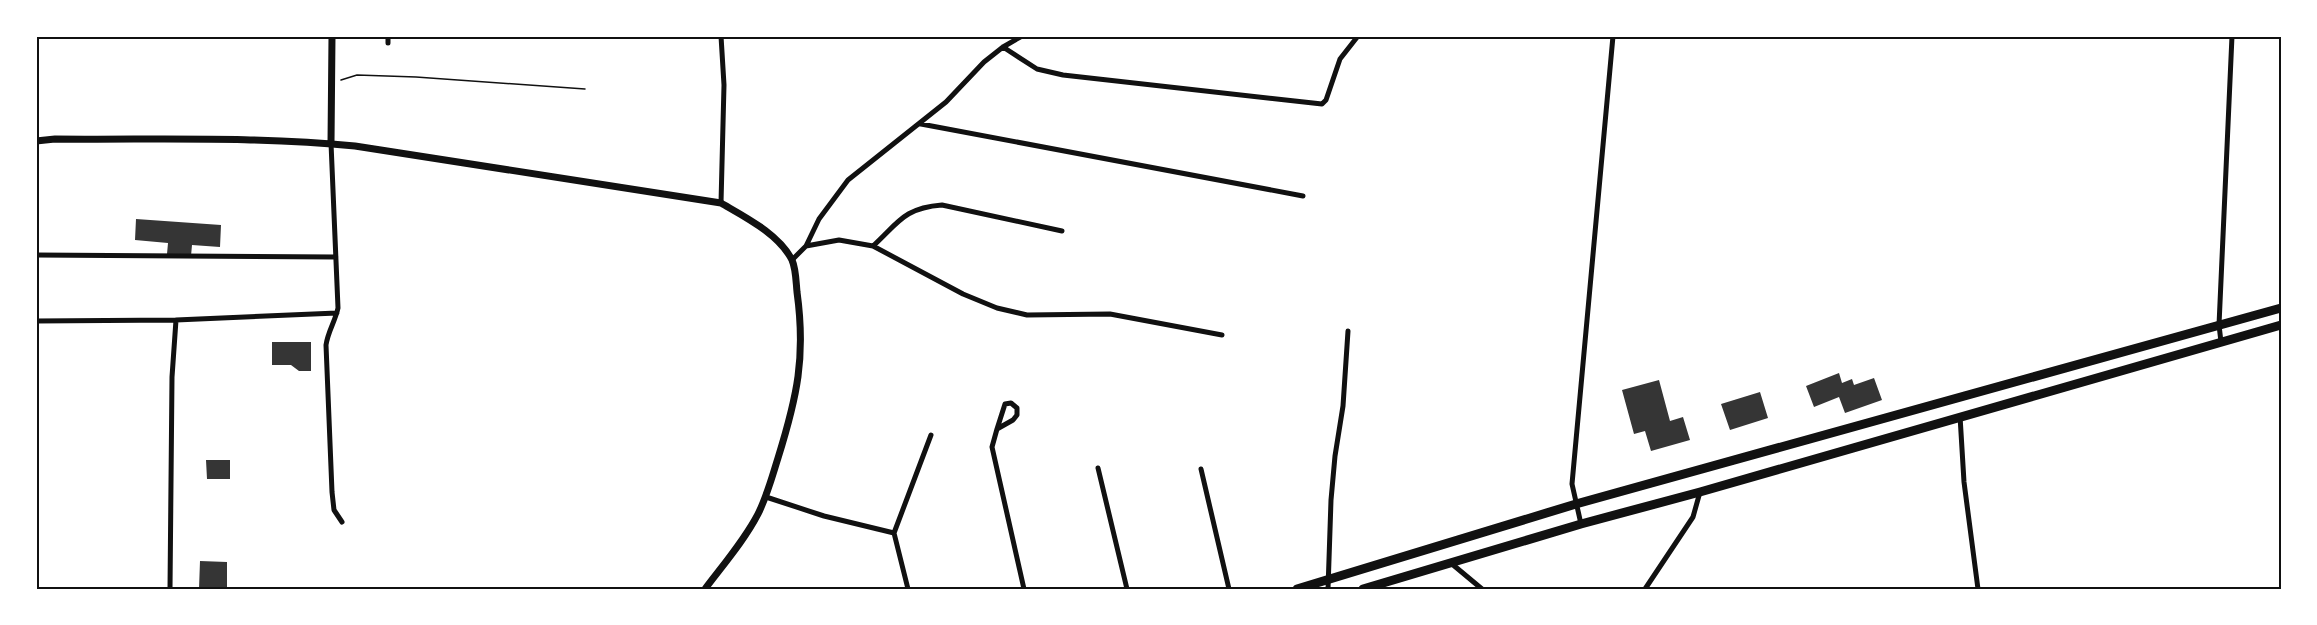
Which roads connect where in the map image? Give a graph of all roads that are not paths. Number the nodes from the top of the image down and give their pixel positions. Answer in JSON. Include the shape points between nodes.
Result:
{"nodes":[{"id":1,"x":332,"y":36,"type":"edge"},
{"id":2,"x":388,"y":36,"type":"edge"},
{"id":3,"x":721,"y":36,"type":"edge"},
{"id":4,"x":1022,"y":36,"type":"edge"},
{"id":5,"x":1358,"y":36,"type":"edge"},
{"id":6,"x":1613,"y":36,"type":"edge"},
{"id":7,"x":2232,"y":36,"type":"edge"},
{"id":8,"x":388,"y":43,"type":"dead end"},
{"id":9,"x":1002,"y":47,"type":"junction"},
{"id":10,"x":921,"y":124,"type":"junction"},
{"id":11,"x":36,"y":141,"type":"edge"},
{"id":12,"x":331,"y":143,"type":"junction"},
{"id":13,"x":1303,"y":196,"type":"dead end"},
{"id":14,"x":721,"y":203,"type":"junction"},
{"id":15,"x":1062,"y":231,"type":"dead end"},
{"id":16,"x":806,"y":246,"type":"junction"},
{"id":17,"x":873,"y":246,"type":"junction"},
{"id":18,"x":36,"y":255,"type":"edge"},
{"id":19,"x":336,"y":257,"type":"junction"},
{"id":20,"x":792,"y":261,"type":"junction"},
{"id":21,"x":2281,"y":308,"type":"edge"},
{"id":22,"x":337,"y":314,"type":"junction"},
{"id":23,"x":176,"y":320,"type":"junction"},
{"id":24,"x":36,"y":321,"type":"edge"},
{"id":25,"x":2219,"y":325,"type":"junction"},
{"id":26,"x":2281,"y":326,"type":"edge"},
{"id":27,"x":1348,"y":331,"type":"dead end"},
{"id":28,"x":1222,"y":335,"type":"dead end"},
{"id":29,"x":2221,"y":342,"type":"junction"},
{"id":30,"x":1960,"y":416,"type":"junction"},
{"id":31,"x":997,"y":429,"type":"junction"},
{"id":32,"x":931,"y":435,"type":"dead end"},
{"id":33,"x":1098,"y":468,"type":"dead end"},
{"id":34,"x":1201,"y":469,"type":"dead end"},
{"id":35,"x":1701,"y":492,"type":"junction"},
{"id":36,"x":766,"y":497,"type":"junction"},
{"id":37,"x":1576,"y":504,"type":"junction"},
{"id":38,"x":342,"y":522,"type":"dead end"},
{"id":39,"x":1581,"y":524,"type":"junction"},
{"id":40,"x":894,"y":533,"type":"junction"},
{"id":41,"x":1452,"y":564,"type":"junction"},
{"id":42,"x":1329,"y":579,"type":"junction"},
{"id":43,"x":170,"y":589,"type":"edge"},
{"id":44,"x":705,"y":589,"type":"edge"},
{"id":45,"x":908,"y":589,"type":"edge"},
{"id":46,"x":1024,"y":589,"type":"edge"},
{"id":47,"x":1127,"y":589,"type":"edge"},
{"id":48,"x":1229,"y":589,"type":"edge"},
{"id":49,"x":1297,"y":589,"type":"edge"},
{"id":50,"x":1328,"y":589,"type":"edge"},
{"id":51,"x":1363,"y":589,"type":"edge"},
{"id":52,"x":1482,"y":589,"type":"edge"},
{"id":53,"x":1645,"y":589,"type":"edge"},
{"id":54,"x":1978,"y":589,"type":"edge"}],
"edges":[{"from":1,"to":12,"type":"street"},
{"from":2,"to":8,"type":"street"},
{"from":3,"to":14,"type":"street"},
{"from":4,"to":9,"type":"street"},
{"from":5,"to":9,"type":"street","via":[[1340,59],[1322,104],[1063,75],[1037,69]]},
{"from":6,"to":37,"type":"street","via":[[1572,484]]},
{"from":7,"to":25,"type":"street"},
{"from":9,"to":10,"type":"street"},
{"from":10,"to":13,"type":"street"},
{"from":10,"to":16,"type":"street","via":[[848,180],[819,219]]},
{"from":11,"to":12,"type":"street"},
{"from":12,"to":14,"type":"street"},
{"from":12,"to":19,"type":"street"},
{"from":14,"to":20,"type":"street","via":[[775,239]]},
{"from":15,"to":17,"type":"street","via":[[929,206],[913,210],[899,220]]},
{"from":16,"to":17,"type":"street","via":[[839,240]]},
{"from":16,"to":20,"type":"street"},
{"from":17,"to":28,"type":"street","via":[[997,308],[1027,315],[1110,314]]},
{"from":18,"to":19,"type":"street"},
{"from":19,"to":22,"type":"street"},
{"from":20,"to":36,"type":"street","via":[[802,351],[786,432]]},
{"from":21,"to":25,"type":"highway"},
{"from":22,"to":23,"type":"street"},
{"from":22,"to":38,"type":"street","via":[[326,345],[332,492],[334,510]]},
{"from":23,"to":24,"type":"street"},
{"from":23,"to":43,"type":"street"},
{"from":25,"to":29,"type":"street"},
{"from":25,"to":37,"type":"highway"},
{"from":26,"to":29,"type":"highway"},
{"from":27,"to":42,"type":"street","via":[[1331,500]]},
{"from":29,"to":30,"type":"highway"},
{"from":30,"to":35,"type":"highway"},
{"from":30,"to":54,"type":"street"},
{"from":31,"to":31,"type":"street","via":[[1017,415],[1017,408],[1011,403],[1002,409]]},
{"from":31,"to":46,"type":"street","via":[[992,447]]},
{"from":32,"to":40,"type":"street"},
{"from":33,"to":47,"type":"street"},
{"from":34,"to":48,"type":"street"},
{"from":35,"to":39,"type":"highway"},
{"from":35,"to":53,"type":"street","via":[[1693,517]]},
{"from":36,"to":40,"type":"street"},
{"from":36,"to":44,"type":"street","via":[[746,533]]},
{"from":37,"to":39,"type":"street"},
{"from":37,"to":42,"type":"highway"},
{"from":39,"to":41,"type":"highway"},
{"from":40,"to":45,"type":"street"},
{"from":41,"to":51,"type":"highway"},
{"from":41,"to":52,"type":"street"},
{"from":42,"to":49,"type":"highway"},
{"from":42,"to":50,"type":"street"}]}
